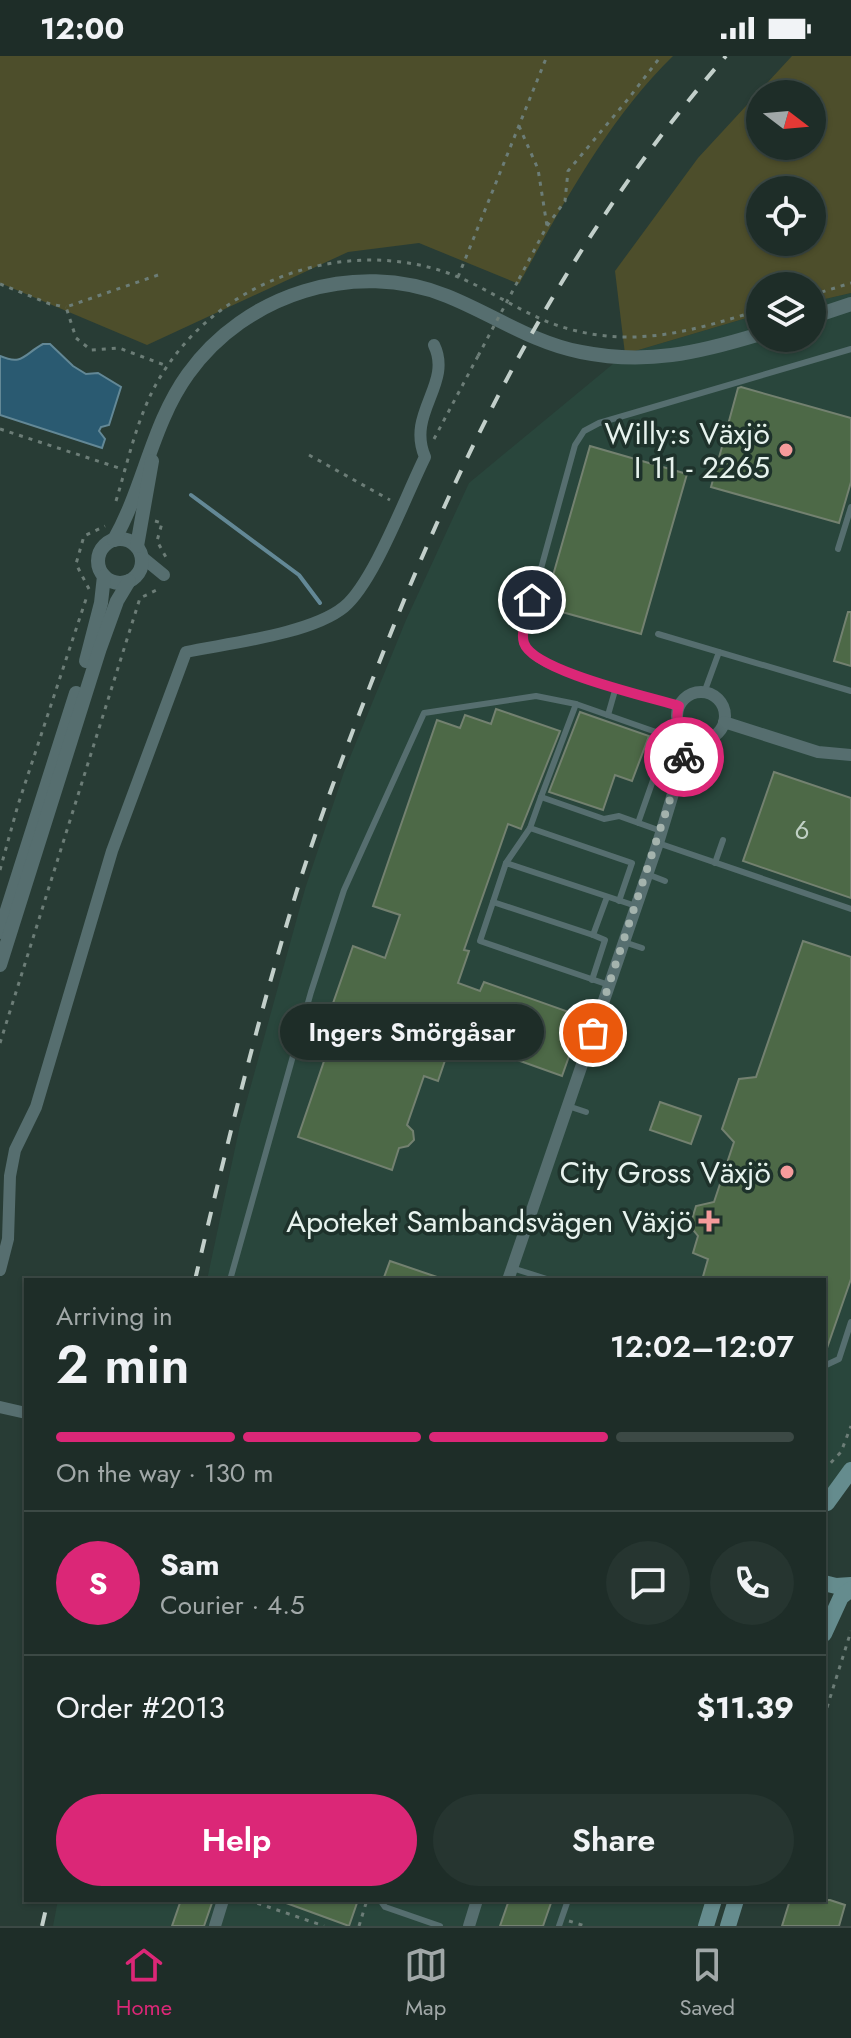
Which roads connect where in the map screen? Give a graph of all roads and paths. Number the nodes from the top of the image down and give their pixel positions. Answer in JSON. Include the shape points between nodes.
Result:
{"nodes":[{"id":1,"x":547,"y":56,"type":"edge"},
{"id":2,"x":661,"y":56,"type":"edge"},
{"id":3,"x":519,"y":126,"type":"junction"},
{"id":4,"x":547,"y":226,"type":"junction"},
{"id":5,"x":158,"y":275,"type":"dead end"},
{"id":6,"x":458,"y":277,"type":"junction"},
{"id":7,"x":851,"y":283,"type":"edge"},
{"id":8,"x":0,"y":284,"type":"edge"},
{"id":9,"x":826,"y":291,"type":"edge"},
{"id":10,"x":851,"y":304,"type":"edge"},
{"id":11,"x":66,"y":307,"type":"junction"},
{"id":12,"x":826,"y":312,"type":"edge"},
{"id":13,"x":746,"y":314,"type":"edge"},
{"id":14,"x":746,"y":338,"type":"edge"},
{"id":15,"x":434,"y":345,"type":"dead end"},
{"id":16,"x":851,"y":349,"type":"edge"},
{"id":17,"x":167,"y":366,"type":"junction"},
{"id":18,"x":0,"y":429,"type":"edge"},
{"id":19,"x":157,"y":437,"type":"junction"},
{"id":20,"x":309,"y":455,"type":"dead end"},
{"id":21,"x":425,"y":457,"type":"junction"},
{"id":22,"x":125,"y":470,"type":"junction"},
{"id":23,"x":401,"y":506,"type":"junction"},
{"id":24,"x":851,"y":507,"type":"edge"},
{"id":25,"x":113,"y":509,"type":"dead end"},
{"id":26,"x":162,"y":523,"type":"dead end"},
{"id":27,"x":109,"y":524,"type":"dead end"},
{"id":28,"x":114,"y":540,"type":"junction"},
{"id":29,"x":838,"y":549,"type":"dead end"},
{"id":30,"x":139,"y":552,"type":"junction"},
{"id":31,"x":164,"y":575,"type":"junction"},
{"id":32,"x":104,"y":576,"type":"junction"},
{"id":33,"x":129,"y":581,"type":"junction"},
{"id":34,"x":658,"y":634,"type":"dead end"},
{"id":35,"x":719,"y":652,"type":"junction"},
{"id":36,"x":616,"y":687,"type":"junction"},
{"id":37,"x":851,"y":691,"type":"edge"},
{"id":38,"x":704,"y":693,"type":"junction"},
{"id":39,"x":576,"y":704,"type":"junction"},
{"id":40,"x":679,"y":706,"type":"junction"},
{"id":41,"x":608,"y":715,"type":"junction"},
{"id":42,"x":724,"y":722,"type":"junction"},
{"id":43,"x":690,"y":738,"type":"junction"},
{"id":44,"x":851,"y":755,"type":"edge"},
{"id":45,"x":541,"y":797,"type":"junction"},
{"id":46,"x":638,"y":823,"type":"junction"},
{"id":47,"x":530,"y":828,"type":"junction"},
{"id":48,"x":659,"y":837,"type":"junction"},
{"id":49,"x":723,"y":840,"type":"dead end"},
{"id":50,"x":506,"y":863,"type":"junction"},
{"id":51,"x":715,"y":863,"type":"junction"},
{"id":52,"x":0,"y":870,"type":"edge"},
{"id":53,"x":647,"y":874,"type":"junction"},
{"id":54,"x":665,"y":881,"type":"dead end"},
{"id":55,"x":607,"y":897,"type":"junction"},
{"id":56,"x":619,"y":901,"type":"junction"},
{"id":57,"x":493,"y":902,"type":"junction"},
{"id":58,"x":636,"y":906,"type":"junction"},
{"id":59,"x":851,"y":909,"type":"edge"},
{"id":60,"x":0,"y":932,"type":"edge"},
{"id":61,"x":593,"y":935,"type":"junction"},
{"id":62,"x":624,"y":942,"type":"junction"},
{"id":63,"x":642,"y":948,"type":"dead end"},
{"id":64,"x":0,"y":965,"type":"edge"},
{"id":65,"x":592,"y":980,"type":"junction"},
{"id":66,"x":609,"y":985,"type":"junction"},
{"id":67,"x":0,"y":1043,"type":"edge"},
{"id":68,"x":568,"y":1106,"type":"junction"},
{"id":69,"x":586,"y":1112,"type":"dead end"},
{"id":70,"x":1,"y":1264,"type":"edge"},
{"id":71,"x":510,"y":1274,"type":"edge"},
{"id":72,"x":231,"y":1278,"type":"edge"},
{"id":73,"x":537,"y":1278,"type":"edge"},
{"id":74,"x":851,"y":1322,"type":"edge"},
{"id":75,"x":826,"y":1365,"type":"edge"},
{"id":76,"x":0,"y":1407,"type":"edge"},
{"id":77,"x":24,"y":1413,"type":"edge"},
{"id":78,"x":851,"y":1426,"type":"edge"},
{"id":79,"x":826,"y":1468,"type":"edge"},
{"id":80,"x":851,"y":1470,"type":"edge"},
{"id":81,"x":851,"y":1502,"type":"edge"},
{"id":82,"x":826,"y":1503,"type":"edge"},
{"id":83,"x":826,"y":1504,"type":"edge"},
{"id":84,"x":826,"y":1584,"type":"edge"},
{"id":85,"x":851,"y":1587,"type":"edge"},
{"id":86,"x":826,"y":1630,"type":"edge"},
{"id":87,"x":851,"y":1631,"type":"edge"},
{"id":88,"x":826,"y":1711,"type":"edge"},
{"id":89,"x":222,"y":1902,"type":"edge"},
{"id":90,"x":254,"y":1902,"type":"edge"},
{"id":91,"x":366,"y":1902,"type":"edge"},
{"id":92,"x":381,"y":1902,"type":"edge"},
{"id":93,"x":476,"y":1902,"type":"edge"},
{"id":94,"x":567,"y":1902,"type":"edge"},
{"id":95,"x":713,"y":1902,"type":"edge"},
{"id":96,"x":735,"y":1902,"type":"edge"},
{"id":97,"x":561,"y":1922,"type":"edge"},
{"id":98,"x":215,"y":1926,"type":"edge"},
{"id":99,"x":324,"y":1926,"type":"edge"},
{"id":100,"x":359,"y":1926,"type":"edge"},
{"id":101,"x":440,"y":1926,"type":"edge"},
{"id":102,"x":469,"y":1926,"type":"edge"},
{"id":103,"x":585,"y":1926,"type":"edge"},
{"id":104,"x":706,"y":1926,"type":"edge"},
{"id":105,"x":728,"y":1926,"type":"edge"}],
"edges":[{"from":1,"to":3,"type":"path"},
{"from":2,"to":4,"type":"path","via":[[568,171],[565,201]]},
{"from":3,"to":4,"type":"path","via":[[538,169]]},
{"from":3,"to":6,"type":"path"},
{"from":4,"to":21,"type":"path","bridge":true},
{"from":5,"to":11,"type":"path"},
{"from":6,"to":13,"type":"path","via":[[548,322],[616,336],[686,332]]},
{"from":6,"to":17,"type":"path","via":[[392,261],[314,265],[232,301]]},
{"from":7,"to":9,"type":"path"},
{"from":8,"to":11,"type":"path"},
{"from":10,"to":12,"type":"street"},
{"from":11,"to":17,"type":"path","via":[[76,338],[91,350],[119,348]]},
{"from":14,"to":19,"type":"street","via":[[671,357],[627,358],[559,347],[422,287],[378,281],[324,285],[282,298],[244,319],[204,353],[177,390]]},
{"from":15,"to":21,"type":"street","via":[[440,367],[419,428]]},
{"from":16,"to":36,"type":"lane","via":[[584,431],[575,445],[524,642],[542,662]]},
{"from":17,"to":22,"type":"path","via":[[143,412]]},
{"from":18,"to":22,"type":"path"},
{"from":19,"to":28,"type":"street"},
{"from":19,"to":30,"type":"street"},
{"from":20,"to":23,"type":"path"},
{"from":21,"to":23,"type":"street"},
{"from":22,"to":25,"type":"path"},
{"from":23,"to":70,"type":"street","via":[[376,561],[342,608],[298,628],[186,652],[112,851],[36,1107],[15,1150]]},
{"from":24,"to":29,"type":"lane"},
{"from":26,"to":31,"type":"path","via":[[157,541],[168,560]]},
{"from":27,"to":52,"type":"path","via":[[84,536],[76,564],[89,589]]},
{"from":28,"to":30,"type":"street","via":[[126,540]]},
{"from":28,"to":32,"type":"street","via":[[100,553],[98,565]]},
{"from":30,"to":31,"type":"street"},
{"from":30,"to":33,"type":"street","via":[[140,571]]},
{"from":31,"to":67,"type":"path","via":[[161,588],[140,598]]},
{"from":32,"to":33,"type":"street","via":[[118,583]]},
{"from":32,"to":60,"type":"street","via":[[91,645]]},
{"from":33,"to":64,"type":"street","via":[[100,648]]},
{"from":34,"to":35,"type":"lane"},
{"from":35,"to":37,"type":"lane"},
{"from":35,"to":38,"type":"lane"},
{"from":36,"to":40,"type":"lane"},
{"from":36,"to":41,"type":"lane"},
{"from":38,"to":40,"type":"street","via":[[690,695]]},
{"from":38,"to":42,"type":"street","via":[[718,700]]},
{"from":39,"to":41,"type":"lane"},
{"from":39,"to":45,"type":"lane"},
{"from":39,"to":72,"type":"lane","via":[[536,696],[424,713],[344,890]]},
{"from":40,"to":43,"type":"street","via":[[679,728]]},
{"from":41,"to":46,"type":"lane","via":[[656,732],[664,749]]},
{"from":42,"to":43,"type":"street","via":[[711,738]]},
{"from":42,"to":44,"type":"street","via":[[818,752]]},
{"from":43,"to":48,"type":"street"},
{"from":45,"to":46,"type":"lane","via":[[604,819],[619,816]]},
{"from":45,"to":47,"type":"lane"},
{"from":46,"to":48,"type":"lane"},
{"from":47,"to":50,"type":"lane"},
{"from":47,"to":56,"type":"lane","via":[[632,863]]},
{"from":48,"to":51,"type":"lane"},
{"from":48,"to":53,"type":"street"},
{"from":49,"to":51,"type":"lane"},
{"from":50,"to":55,"type":"lane"},
{"from":50,"to":57,"type":"lane"},
{"from":51,"to":59,"type":"lane"},
{"from":53,"to":54,"type":"lane"},
{"from":53,"to":58,"type":"street"},
{"from":55,"to":56,"type":"lane"},
{"from":55,"to":61,"type":"lane"},
{"from":56,"to":58,"type":"lane"},
{"from":57,"to":61,"type":"lane"},
{"from":57,"to":65,"type":"lane","via":[[480,941]]},
{"from":58,"to":62,"type":"street"},
{"from":61,"to":65,"type":"lane","via":[[605,940]]},
{"from":62,"to":63,"type":"lane"},
{"from":62,"to":66,"type":"street"},
{"from":65,"to":66,"type":"lane"},
{"from":66,"to":68,"type":"street"},
{"from":68,"to":69,"type":"lane"},
{"from":68,"to":71,"type":"street"},
{"from":71,"to":73,"type":"lane"},
{"from":74,"to":75,"type":"lane","via":[[839,1359]]},
{"from":76,"to":77,"type":"street"},
{"from":78,"to":79,"type":"path","via":[[841,1452]]},
{"from":80,"to":82,"type":"main road"},
{"from":81,"to":83,"type":"main road"},
{"from":84,"to":85,"type":"main road"},
{"from":85,"to":86,"type":"main road"},
{"from":87,"to":88,"type":"path"},
{"from":89,"to":98,"type":"street"},
{"from":90,"to":99,"type":"path"},
{"from":91,"to":100,"type":"path"},
{"from":92,"to":101,"type":"lane"},
{"from":93,"to":102,"type":"street"},
{"from":94,"to":97,"type":"lane"},
{"from":95,"to":104,"type":"main road"},
{"from":96,"to":105,"type":"main road"},
{"from":97,"to":103,"type":"path"}]}
